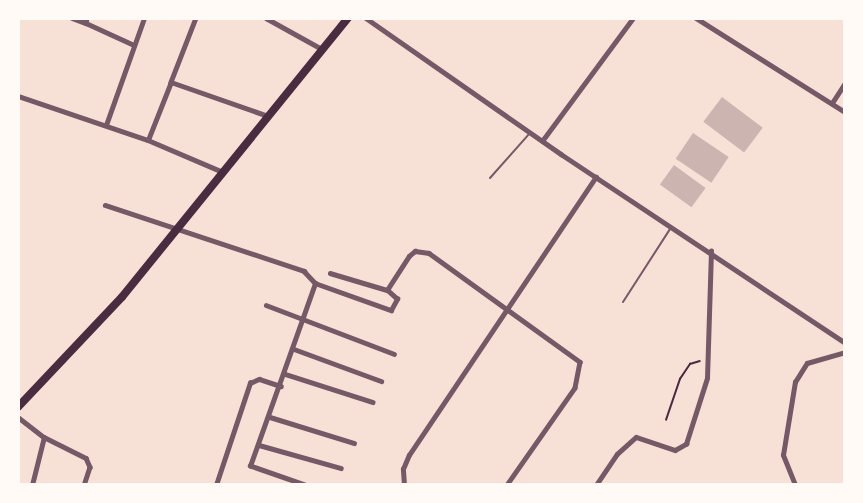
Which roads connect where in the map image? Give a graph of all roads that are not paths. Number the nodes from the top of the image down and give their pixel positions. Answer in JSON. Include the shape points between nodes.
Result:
{"nodes":[{"id":1,"x":72,"y":18,"type":"edge"},
{"id":2,"x":144,"y":18,"type":"edge"},
{"id":3,"x":196,"y":18,"type":"edge"},
{"id":4,"x":266,"y":18,"type":"edge"},
{"id":5,"x":348,"y":18,"type":"edge"},
{"id":6,"x":366,"y":18,"type":"edge"},
{"id":7,"x":633,"y":18,"type":"edge"},
{"id":8,"x":696,"y":18,"type":"edge"},
{"id":9,"x":87,"y":20,"type":"edge"},
{"id":10,"x":134,"y":45,"type":"junction"},
{"id":11,"x":322,"y":49,"type":"junction"},
{"id":12,"x":171,"y":82,"type":"junction"},
{"id":13,"x":845,"y":84,"type":"edge"},
{"id":14,"x":18,"y":96,"type":"edge"},
{"id":15,"x":832,"y":103,"type":"junction"},
{"id":16,"x":845,"y":112,"type":"edge"},
{"id":17,"x":268,"y":116,"type":"junction"},
{"id":18,"x":106,"y":125,"type":"junction"},
{"id":19,"x":530,"y":133,"type":"junction"},
{"id":20,"x":148,"y":140,"type":"junction"},
{"id":21,"x":542,"y":141,"type":"junction"},
{"id":22,"x":224,"y":172,"type":"junction"},
{"id":23,"x":596,"y":177,"type":"junction"},
{"id":24,"x":490,"y":178,"type":"dead end"},
{"id":25,"x":105,"y":205,"type":"dead end"},
{"id":26,"x":180,"y":227,"type":"junction"},
{"id":27,"x":672,"y":227,"type":"junction"},
{"id":28,"x":711,"y":251,"type":"junction"},
{"id":29,"x":330,"y":273,"type":"dead end"},
{"id":30,"x":315,"y":283,"type":"junction"},
{"id":31,"x":387,"y":290,"type":"junction"},
{"id":32,"x":623,"y":302,"type":"dead end"},
{"id":33,"x":266,"y":305,"type":"dead end"},
{"id":34,"x":507,"y":309,"type":"junction"},
{"id":35,"x":305,"y":320,"type":"junction"},
{"id":36,"x":845,"y":343,"type":"edge"},
{"id":37,"x":294,"y":349,"type":"junction"},
{"id":38,"x":845,"y":352,"type":"edge"},
{"id":39,"x":394,"y":354,"type":"dead end"},
{"id":40,"x":285,"y":374,"type":"junction"},
{"id":41,"x":381,"y":381,"type":"dead end"},
{"id":42,"x":280,"y":386,"type":"junction"},
{"id":43,"x":373,"y":402,"type":"dead end"},
{"id":44,"x":18,"y":407,"type":"edge"},
{"id":45,"x":18,"y":417,"type":"edge"},
{"id":46,"x":270,"y":417,"type":"junction"},
{"id":47,"x":44,"y":437,"type":"junction"},
{"id":48,"x":354,"y":442,"type":"dead end"},
{"id":49,"x":259,"y":445,"type":"junction"},
{"id":50,"x":341,"y":468,"type":"dead end"},
{"id":51,"x":32,"y":485,"type":"edge"},
{"id":52,"x":84,"y":485,"type":"edge"},
{"id":53,"x":216,"y":485,"type":"edge"},
{"id":54,"x":305,"y":485,"type":"edge"},
{"id":55,"x":404,"y":485,"type":"edge"},
{"id":56,"x":507,"y":485,"type":"edge"},
{"id":57,"x":596,"y":485,"type":"edge"},
{"id":58,"x":795,"y":485,"type":"edge"}],
"edges":[{"from":1,"to":9,"type":"street"},
{"from":2,"to":10,"type":"street"},
{"from":3,"to":12,"type":"street"},
{"from":4,"to":11,"type":"street"},
{"from":5,"to":11,"type":"main road"},
{"from":6,"to":19,"type":"street"},
{"from":7,"to":21,"type":"street"},
{"from":8,"to":15,"type":"street"},
{"from":9,"to":10,"type":"street"},
{"from":10,"to":18,"type":"street"},
{"from":11,"to":17,"type":"main road"},
{"from":12,"to":17,"type":"street"},
{"from":12,"to":20,"type":"street"},
{"from":13,"to":15,"type":"street"},
{"from":14,"to":18,"type":"street"},
{"from":15,"to":16,"type":"street"},
{"from":17,"to":22,"type":"main road"},
{"from":18,"to":20,"type":"street"},
{"from":19,"to":21,"type":"street"},
{"from":19,"to":24,"type":"lane"},
{"from":20,"to":22,"type":"street"},
{"from":21,"to":23,"type":"street"},
{"from":22,"to":26,"type":"main road"},
{"from":23,"to":27,"type":"street"},
{"from":23,"to":34,"type":"street"},
{"from":25,"to":26,"type":"street"},
{"from":26,"to":30,"type":"street","via":[[304,271]]},
{"from":26,"to":44,"type":"main road","via":[[88,337]]},
{"from":27,"to":28,"type":"street"},
{"from":27,"to":32,"type":"lane"},
{"from":28,"to":36,"type":"street"},
{"from":28,"to":57,"type":"street","via":[[708,358],[701,398],[681,449],[636,438],[617,454]]},
{"from":29,"to":31,"type":"street"},
{"from":30,"to":31,"type":"street","via":[[391,310],[397,299]]},
{"from":30,"to":35,"type":"street"},
{"from":31,"to":34,"type":"street","via":[[409,256],[422,251]]},
{"from":33,"to":35,"type":"street"},
{"from":34,"to":55,"type":"street","via":[[409,455],[403,469]]},
{"from":34,"to":56,"type":"street","via":[[580,362],[575,388]]},
{"from":35,"to":37,"type":"street"},
{"from":35,"to":39,"type":"street"},
{"from":37,"to":40,"type":"street"},
{"from":37,"to":41,"type":"street"},
{"from":38,"to":58,"type":"street","via":[[807,363],[795,382],[783,455]]},
{"from":40,"to":42,"type":"street"},
{"from":40,"to":43,"type":"street"},
{"from":42,"to":46,"type":"street"},
{"from":42,"to":53,"type":"street","via":[[259,379],[250,383]]},
{"from":45,"to":47,"type":"street"},
{"from":46,"to":48,"type":"street"},
{"from":46,"to":49,"type":"street"},
{"from":47,"to":51,"type":"street"},
{"from":47,"to":52,"type":"street","via":[[89,462]]},
{"from":49,"to":50,"type":"street"},
{"from":49,"to":54,"type":"street","via":[[251,468]]}]}
